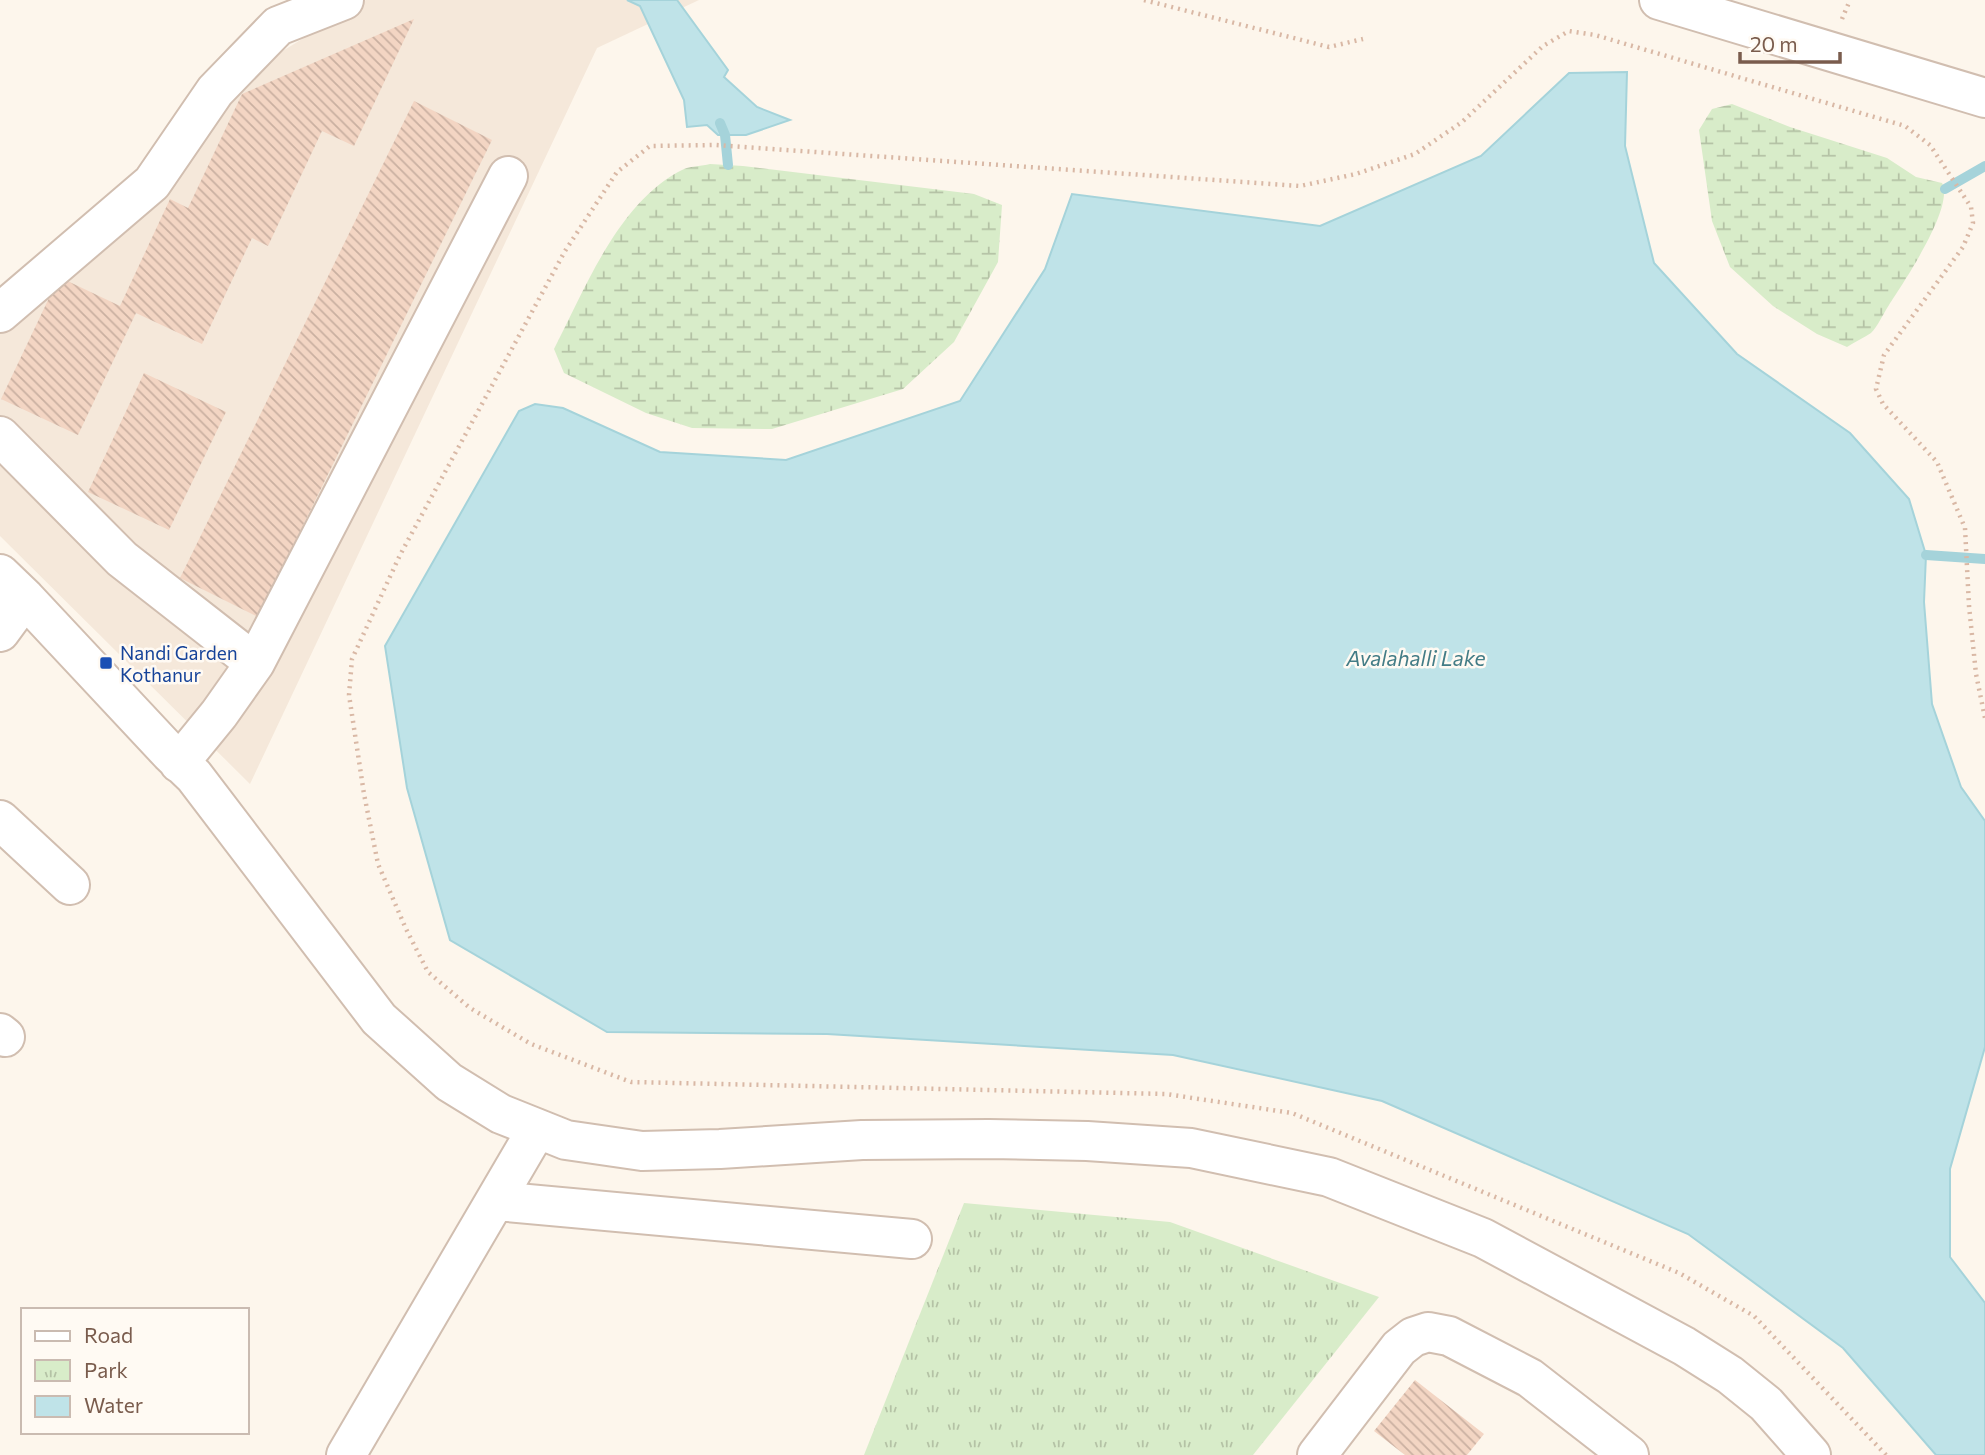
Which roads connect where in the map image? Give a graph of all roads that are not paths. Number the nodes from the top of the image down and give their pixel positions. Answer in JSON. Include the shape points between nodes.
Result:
{"nodes":[{"id":1,"x":344,"y":0,"type":"edge"},
{"id":2,"x":1659,"y":0,"type":"edge"},
{"id":3,"x":1985,"y":98,"type":"edge"},
{"id":4,"x":509,"y":176,"type":"dead end"},
{"id":5,"x":0,"y":313,"type":"edge"},
{"id":6,"x":0,"y":436,"type":"edge"},
{"id":7,"x":13,"y":586,"type":"edge"},
{"id":8,"x":0,"y":632,"type":"edge"},
{"id":9,"x":255,"y":663,"type":"junction"},
{"id":10,"x":179,"y":762,"type":"junction"},
{"id":11,"x":0,"y":820,"type":"edge"},
{"id":12,"x":70,"y":885,"type":"dead end"},
{"id":13,"x":537,"y":1129,"type":"junction"},
{"id":14,"x":496,"y":1201,"type":"junction"},
{"id":15,"x":912,"y":1239,"type":"dead end"},
{"id":16,"x":346,"y":1455,"type":"edge"},
{"id":17,"x":1317,"y":1455,"type":"edge"},
{"id":18,"x":1629,"y":1455,"type":"edge"},
{"id":19,"x":1811,"y":1455,"type":"edge"}],
"edges":[{"from":1,"to":5,"type":"street","via":[[278,26],[215,91],[152,183]]},
{"from":2,"to":3,"type":"street"},
{"from":4,"to":9,"type":"street"},
{"from":6,"to":9,"type":"street","via":[[122,559]]},
{"from":7,"to":8,"type":"street"},
{"from":7,"to":10,"type":"street"},
{"from":9,"to":10,"type":"street"},
{"from":10,"to":13,"type":"street","via":[[379,1019],[449,1082],[501,1114]]},
{"from":11,"to":12,"type":"street"},
{"from":13,"to":14,"type":"street"},
{"from":13,"to":19,"type":"street","via":[[566,1140],[642,1151],[862,1140],[1087,1141],[1191,1148],[1329,1177],[1483,1238],[1684,1346],[1766,1404]]},
{"from":14,"to":15,"type":"street"},
{"from":14,"to":16,"type":"street"},
{"from":17,"to":18,"type":"street","via":[[1399,1348],[1428,1332],[1449,1335],[1530,1378]]}]}
